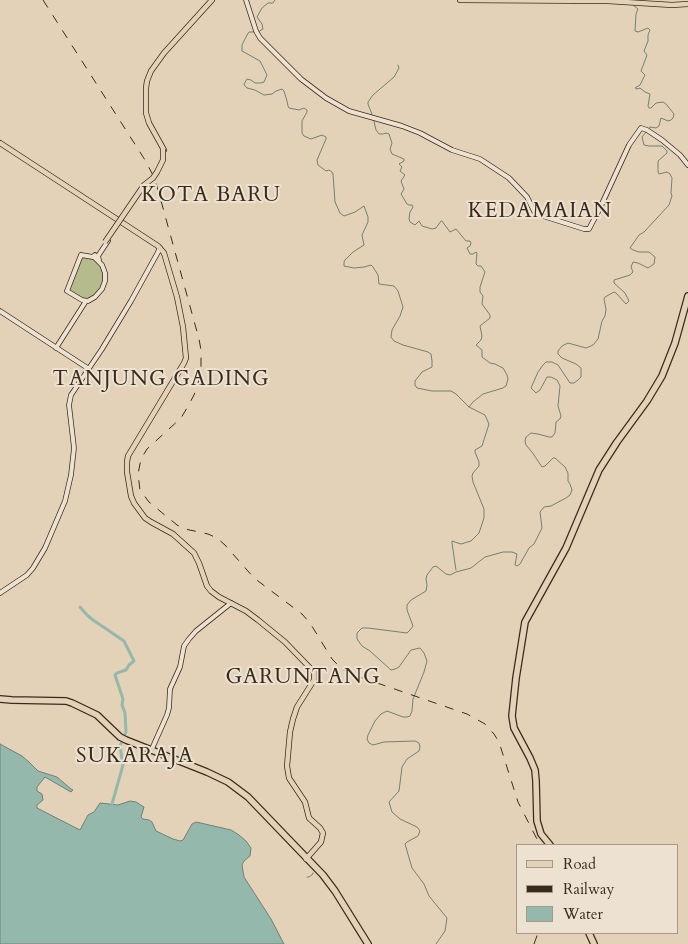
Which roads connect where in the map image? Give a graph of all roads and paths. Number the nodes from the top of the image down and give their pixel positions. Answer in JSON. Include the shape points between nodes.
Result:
{"nodes":[{"id":1,"x":211,"y":0,"type":"edge"},
{"id":2,"x":246,"y":0,"type":"edge"},
{"id":3,"x":460,"y":0,"type":"edge"},
{"id":4,"x":531,"y":1,"type":"edge"},
{"id":5,"x":629,"y":1,"type":"edge"},
{"id":6,"x":688,"y":3,"type":"edge"},
{"id":7,"x":0,"y":143,"type":"edge"},
{"id":8,"x":164,"y":151,"type":"junction"},
{"id":9,"x":688,"y":165,"type":"edge"},
{"id":10,"x":112,"y":216,"type":"junction"},
{"id":11,"x":120,"y":221,"type":"junction"},
{"id":12,"x":126,"y":225,"type":"junction"},
{"id":13,"x":116,"y":226,"type":"junction"},
{"id":14,"x":104,"y":244,"type":"junction"},
{"id":15,"x":160,"y":248,"type":"junction"},
{"id":16,"x":164,"y":253,"type":"junction"},
{"id":17,"x":157,"y":254,"type":"junction"},
{"id":18,"x":95,"y":255,"type":"junction"},
{"id":19,"x":100,"y":262,"type":"junction"},
{"id":20,"x":688,"y":296,"type":"edge"},
{"id":21,"x":87,"y":301,"type":"junction"},
{"id":22,"x":688,"y":304,"type":"edge"},
{"id":23,"x":0,"y":311,"type":"edge"},
{"id":24,"x":56,"y":348,"type":"junction"},
{"id":25,"x":88,"y":369,"type":"junction"},
{"id":26,"x":0,"y":593,"type":"edge"},
{"id":27,"x":542,"y":594,"type":"junction"},
{"id":28,"x":230,"y":603,"type":"junction"},
{"id":29,"x":0,"y":700,"type":"edge"},
{"id":30,"x":151,"y":752,"type":"junction"},
{"id":31,"x":550,"y":844,"type":"edge"},
{"id":32,"x":306,"y":859,"type":"junction"},
{"id":33,"x":366,"y":941,"type":"edge"}],
"edges":[{"from":1,"to":8,"type":"main road","via":[[153,66],[144,83],[145,114]]},
{"from":2,"to":9,"type":"main road","via":[[257,33],[291,70],[326,98],[349,111],[402,126],[480,160],[509,178],[523,192],[534,211],[543,216],[588,229],[630,143],[642,128],[660,138]]},
{"from":3,"to":4,"type":"main road"},
{"from":4,"to":5,"type":"main road"},
{"from":5,"to":6,"type":"main road"},
{"from":7,"to":10,"type":"main road"},
{"from":8,"to":11,"type":"main road","via":[[156,173],[143,185]]},
{"from":8,"to":14,"type":"main road","bridge":true,"via":[[156,173],[144,185]]},
{"from":10,"to":11,"type":"main road"},
{"from":10,"to":13,"type":"main road"},
{"from":11,"to":12,"type":"main road"},
{"from":11,"to":13,"type":"main road"},
{"from":12,"to":13,"type":"main road"},
{"from":12,"to":15,"type":"main road"},
{"from":13,"to":14,"type":"main road"},
{"from":14,"to":18,"type":"main road"},
{"from":14,"to":19,"type":"main road","via":[[98,256]]},
{"from":15,"to":16,"type":"main road"},
{"from":15,"to":17,"type":"main road"},
{"from":16,"to":17,"type":"main road"},
{"from":16,"to":28,"type":"main road","via":[[183,327],[186,358],[128,456],[130,489],[134,503],[145,518],[173,534],[191,550],[198,559],[207,586]]},
{"from":17,"to":25,"type":"main road"},
{"from":18,"to":19,"type":"main road"},
{"from":18,"to":21,"type":"main road","via":[[81,255],[67,291]]},
{"from":19,"to":21,"type":"main road","via":[[105,273],[104,284],[97,295]]},
{"from":20,"to":27,"type":"highway","via":[[662,376],[600,470],[572,537]]},
{"from":21,"to":24,"type":"main road"},
{"from":22,"to":27,"type":"highway","via":[[665,374],[605,464],[571,546]]},
{"from":23,"to":24,"type":"main road"},
{"from":24,"to":25,"type":"main road"},
{"from":25,"to":26,"type":"main road","via":[[70,400],[74,451],[64,504],[33,568]]},
{"from":27,"to":31,"type":"highway","via":[[524,628],[512,716],[516,732],[535,770],[536,821],[541,834]]},
{"from":28,"to":30,"type":"main road","via":[[196,631],[184,646],[180,667],[170,689],[167,715]]},
{"from":28,"to":32,"type":"main road","via":[[250,614],[282,640],[314,673],[314,680],[293,718],[287,766],[289,778],[305,802],[309,818],[323,833],[321,842]]},
{"from":29,"to":30,"type":"highway","via":[[74,703],[100,718],[124,740]]},
{"from":30,"to":32,"type":"highway","via":[[210,773],[233,787],[248,798]]},
{"from":32,"to":33,"type":"highway","via":[[335,891]]}]}
